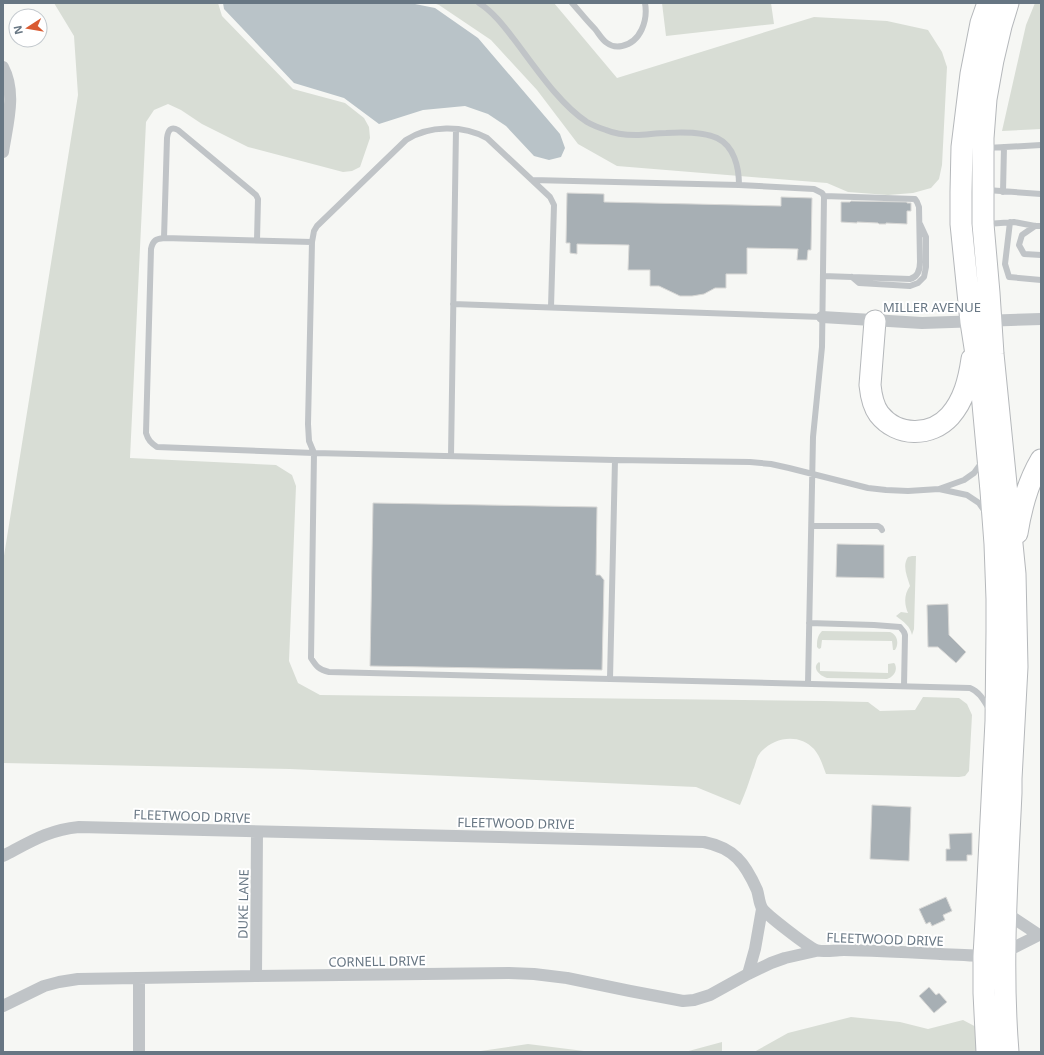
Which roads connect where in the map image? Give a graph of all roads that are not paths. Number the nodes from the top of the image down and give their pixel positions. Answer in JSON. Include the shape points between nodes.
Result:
{"nodes":[{"id":1,"x":479,"y":3,"type":"edge"},
{"id":2,"x":572,"y":3,"type":"edge"},
{"id":3,"x":645,"y":3,"type":"edge"},
{"id":4,"x":988,"y":3,"type":"edge"},
{"id":5,"x":1008,"y":3,"type":"edge"},
{"id":6,"x":3,"y":67,"type":"edge"},
{"id":7,"x":456,"y":129,"type":"junction"},
{"id":8,"x":1041,"y":145,"type":"edge"},
{"id":9,"x":1004,"y":147,"type":"junction"},
{"id":10,"x":983,"y":149,"type":"junction"},
{"id":11,"x":3,"y":152,"type":"edge"},
{"id":12,"x":532,"y":180,"type":"junction"},
{"id":13,"x":738,"y":185,"type":"junction"},
{"id":14,"x":993,"y":191,"type":"junction"},
{"id":15,"x":1041,"y":194,"type":"edge"},
{"id":16,"x":824,"y":196,"type":"junction"},
{"id":17,"x":1010,"y":222,"type":"junction"},
{"id":18,"x":983,"y":225,"type":"junction"},
{"id":19,"x":1038,"y":226,"type":"edge"},
{"id":20,"x":164,"y":238,"type":"junction"},
{"id":21,"x":257,"y":240,"type":"junction"},
{"id":22,"x":312,"y":242,"type":"junction"},
{"id":23,"x":1041,"y":255,"type":"edge"},
{"id":24,"x":823,"y":276,"type":"junction"},
{"id":25,"x":1041,"y":280,"type":"edge"},
{"id":26,"x":453,"y":304,"type":"junction"},
{"id":27,"x":551,"y":307,"type":"junction"},
{"id":28,"x":822,"y":317,"type":"junction"},
{"id":29,"x":1041,"y":319,"type":"edge"},
{"id":30,"x":875,"y":321,"type":"junction"},
{"id":31,"x":981,"y":321,"type":"junction"},
{"id":32,"x":974,"y":343,"type":"junction"},
{"id":33,"x":987,"y":449,"type":"junction"},
{"id":34,"x":314,"y":453,"type":"junction"},
{"id":35,"x":451,"y":456,"type":"junction"},
{"id":36,"x":615,"y":460,"type":"junction"},
{"id":37,"x":1041,"y":460,"type":"edge"},
{"id":38,"x":813,"y":474,"type":"junction"},
{"id":39,"x":939,"y":489,"type":"junction"},
{"id":40,"x":812,"y":526,"type":"junction"},
{"id":41,"x":994,"y":528,"type":"junction"},
{"id":42,"x":882,"y":530,"type":"dead end"},
{"id":43,"x":1014,"y":555,"type":"junction"},
{"id":44,"x":809,"y":623,"type":"junction"},
{"id":45,"x":610,"y":679,"type":"junction"},
{"id":46,"x":808,"y":684,"type":"junction"},
{"id":47,"x":904,"y":686,"type":"junction"},
{"id":48,"x":996,"y":720,"type":"junction"},
{"id":49,"x":258,"y":832,"type":"junction"},
{"id":50,"x":3,"y":856,"type":"edge"},
{"id":51,"x":762,"y":909,"type":"junction"},
{"id":52,"x":1006,"y":913,"type":"junction"},
{"id":53,"x":1040,"y":935,"type":"edge"},
{"id":54,"x":816,"y":951,"type":"junction"},
{"id":55,"x":1005,"y":952,"type":"junction"},
{"id":56,"x":984,"y":956,"type":"junction"},
{"id":57,"x":748,"y":974,"type":"junction"},
{"id":58,"x":256,"y":976,"type":"junction"},
{"id":59,"x":139,"y":978,"type":"junction"},
{"id":60,"x":3,"y":1006,"type":"edge"},
{"id":61,"x":139,"y":1052,"type":"edge"},
{"id":62,"x":987,"y":1052,"type":"edge"},
{"id":63,"x":1008,"y":1052,"type":"edge"}],
"edges":[{"from":1,"to":13,"type":"lane","via":[[500,21],[552,88],[587,122],[624,135],[688,133],[717,138],[732,153],[739,174]]},
{"from":2,"to":3,"type":"lane","via":[[605,41],[613,46],[630,43],[637,37],[646,17]]},
{"from":4,"to":31,"type":"highway","via":[[971,74],[962,147],[961,224]]},
{"from":5,"to":10,"type":"highway","via":[[990,75]]},
{"from":6,"to":11,"type":"street","via":[[8,78],[10,105]]},
{"from":7,"to":12,"type":"lane","via":[[472,131],[487,138]]},
{"from":7,"to":22,"type":"lane","via":[[428,130],[406,140],[317,226]]},
{"from":7,"to":26,"type":"lane"},
{"from":8,"to":9,"type":"lane"},
{"from":9,"to":10,"type":"lane"},
{"from":9,"to":14,"type":"lane"},
{"from":10,"to":14,"type":"highway"},
{"from":12,"to":13,"type":"lane"},
{"from":12,"to":27,"type":"lane","via":[[550,196],[554,206]]},
{"from":13,"to":16,"type":"lane","via":[[814,189]]},
{"from":14,"to":15,"type":"lane"},
{"from":14,"to":18,"type":"highway"},
{"from":16,"to":24,"type":"lane"},
{"from":16,"to":24,"type":"lane","via":[[916,200],[920,267],[918,274],[906,280]]},
{"from":17,"to":18,"type":"lane"},
{"from":17,"to":19,"type":"lane"},
{"from":17,"to":25,"type":"lane","via":[[1005,264],[1009,277]]},
{"from":18,"to":31,"type":"highway"},
{"from":19,"to":23,"type":"lane","via":[[1022,235],[1019,245],[1024,254]]},
{"from":20,"to":21,"type":"lane"},
{"from":20,"to":21,"type":"lane","via":[[167,138],[170,129],[175,128],[256,195]]},
{"from":20,"to":34,"type":"lane","via":[[152,243],[151,249],[146,433],[148,439],[157,446]]},
{"from":21,"to":22,"type":"lane"},
{"from":22,"to":34,"type":"lane","via":[[308,424],[309,442]]},
{"from":24,"to":28,"type":"lane"},
{"from":26,"to":27,"type":"lane"},
{"from":26,"to":35,"type":"lane"},
{"from":27,"to":28,"type":"lane"},
{"from":28,"to":30,"type":"street","name":"MILLER AVENUE"},
{"from":28,"to":38,"type":"lane"},
{"from":29,"to":31,"type":"street","name":"MILLER AVENUE"},
{"from":30,"to":31,"type":"street","name":"MILLER AVENUE","via":[[922,324]]},
{"from":30,"to":32,"type":"highway","via":[[871,395],[879,414],[887,423],[907,432],[929,430],[950,416],[967,387]]},
{"from":31,"to":32,"type":"highway"},
{"from":31,"to":43,"type":"highway","via":[[992,354]]},
{"from":32,"to":33,"type":"highway"},
{"from":33,"to":39,"type":"lane","via":[[982,463],[974,473],[964,480]]},
{"from":33,"to":41,"type":"highway"},
{"from":34,"to":35,"type":"lane"},
{"from":34,"to":45,"type":"lane","via":[[311,658],[322,671]]},
{"from":35,"to":36,"type":"lane"},
{"from":36,"to":38,"type":"lane","via":[[750,462]]},
{"from":36,"to":45,"type":"lane"},
{"from":37,"to":43,"type":"highway","via":[[1024,501]]},
{"from":38,"to":39,"type":"lane","via":[[868,488],[908,491]]},
{"from":38,"to":40,"type":"lane"},
{"from":39,"to":41,"type":"lane","via":[[967,495],[979,503]]},
{"from":40,"to":42,"type":"lane","via":[[878,526]]},
{"from":40,"to":44,"type":"lane"},
{"from":41,"to":48,"type":"highway","via":[[998,631]]},
{"from":43,"to":52,"type":"highway","via":[[1017,667]]},
{"from":44,"to":46,"type":"lane"},
{"from":44,"to":47,"type":"lane","via":[[902,628],[905,635]]},
{"from":45,"to":46,"type":"lane"},
{"from":46,"to":47,"type":"lane"},
{"from":47,"to":48,"type":"lane","via":[[970,688],[983,699]]},
{"from":48,"to":56,"type":"highway"},
{"from":49,"to":50,"type":"street","name":"FLEETWOOD DRIVE","via":[[79,827],[37,838]]},
{"from":49,"to":51,"type":"street","name":"FLEETWOOD DRIVE","via":[[704,842],[725,848],[736,856],[758,892]]},
{"from":49,"to":58,"type":"street","name":"DUKE LANE"},
{"from":51,"to":54,"type":"street","name":"FLEETWOOD DRIVE"},
{"from":51,"to":57,"type":"street"},
{"from":52,"to":53,"type":"street"},
{"from":52,"to":55,"type":"highway"},
{"from":53,"to":55,"type":"street"},
{"from":54,"to":56,"type":"street","name":"FLEETWOOD DRIVE"},
{"from":54,"to":57,"type":"street","name":"CORNELL DRIVE","via":[[785,958]]},
{"from":55,"to":63,"type":"highway"},
{"from":56,"to":62,"type":"highway"},
{"from":57,"to":58,"type":"street","name":"CORNELL DRIVE","via":[[710,995],[683,1001],[534,974]]},
{"from":58,"to":59,"type":"street","name":"CORNELL DRIVE"},
{"from":59,"to":60,"type":"street","name":"CORNELL DRIVE","via":[[78,979],[59,982],[44,986]]},
{"from":59,"to":61,"type":"street"}]}
